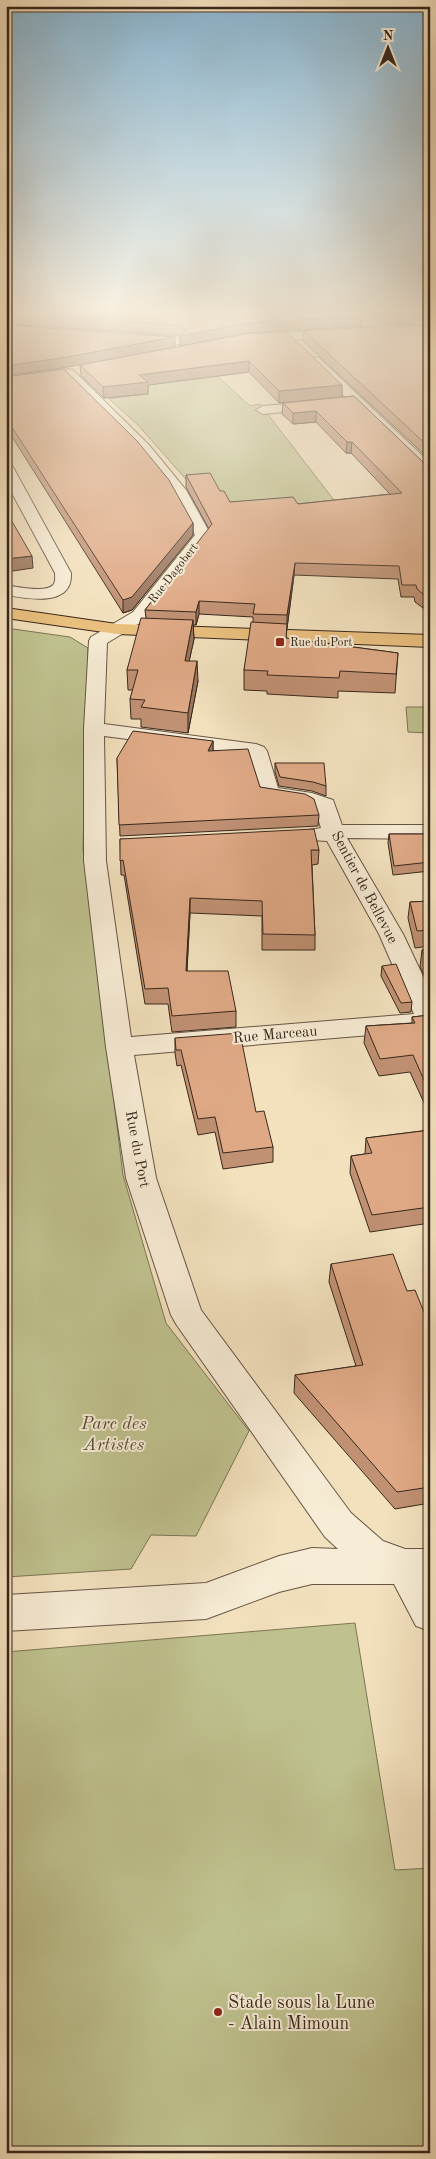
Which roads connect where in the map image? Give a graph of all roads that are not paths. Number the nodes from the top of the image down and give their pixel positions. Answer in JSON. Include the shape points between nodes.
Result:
{"nodes":[{"id":1,"x":103,"y":410,"type":"edge"},
{"id":2,"x":365,"y":410,"type":"edge"},
{"id":3,"x":6,"y":468,"type":"edge"},
{"id":4,"x":430,"y":470,"type":"edge"},
{"id":5,"x":6,"y":590,"type":"edge"},
{"id":6,"x":6,"y":612,"type":"edge"},
{"id":7,"x":117,"y":629,"type":"junction"},
{"id":8,"x":430,"y":641,"type":"edge"},
{"id":9,"x":94,"y":729,"type":"junction"},
{"id":10,"x":430,"y":832,"type":"edge"},
{"id":11,"x":334,"y":834,"type":"junction"},
{"id":12,"x":294,"y":836,"type":"edge"},
{"id":13,"x":430,"y":956,"type":"edge"},
{"id":14,"x":402,"y":958,"type":"junction"},
{"id":15,"x":430,"y":1020,"type":"edge"},
{"id":16,"x":120,"y":1047,"type":"junction"},
{"id":17,"x":417,"y":1567,"type":"edge"},
{"id":18,"x":6,"y":1613,"type":"edge"},
{"id":19,"x":430,"y":1613,"type":"edge"}],
"edges":[{"from":1,"to":7,"type":"street","name":"Rue Dagobert","via":[[144,448],[178,490],[203,535],[139,616]]},
{"from":2,"to":4,"type":"street"},
{"from":3,"to":5,"type":"street","via":[[65,579],[61,588],[49,593]]},
{"from":6,"to":7,"type":"main road"},
{"from":7,"to":8,"type":"main road"},
{"from":7,"to":9,"type":"street","name":"Rue du Port","via":[[98,641]]},
{"from":9,"to":11,"type":"street","name":"Sentier de Bellevue","via":[[256,751],[269,792],[319,801],[325,805]]},
{"from":9,"to":16,"type":"street","name":"Rue du Port","via":[[105,846],[96,861]]},
{"from":10,"to":11,"type":"street","via":[[348,831]]},
{"from":11,"to":12,"type":"street"},
{"from":11,"to":14,"type":"street","name":"Sentier de Bellevue"},
{"from":13,"to":14,"type":"street"},
{"from":14,"to":15,"type":"street","name":"Sentier de Bellevue"},
{"from":15,"to":16,"type":"street","name":"Rue Marceau"},
{"from":16,"to":17,"type":"street","name":"Rue du Port","via":[[141,1178],[187,1315],[338,1525],[370,1552]]},
{"from":17,"to":18,"type":"street","via":[[312,1566],[279,1574],[206,1601]]},
{"from":17,"to":19,"type":"street"}]}
